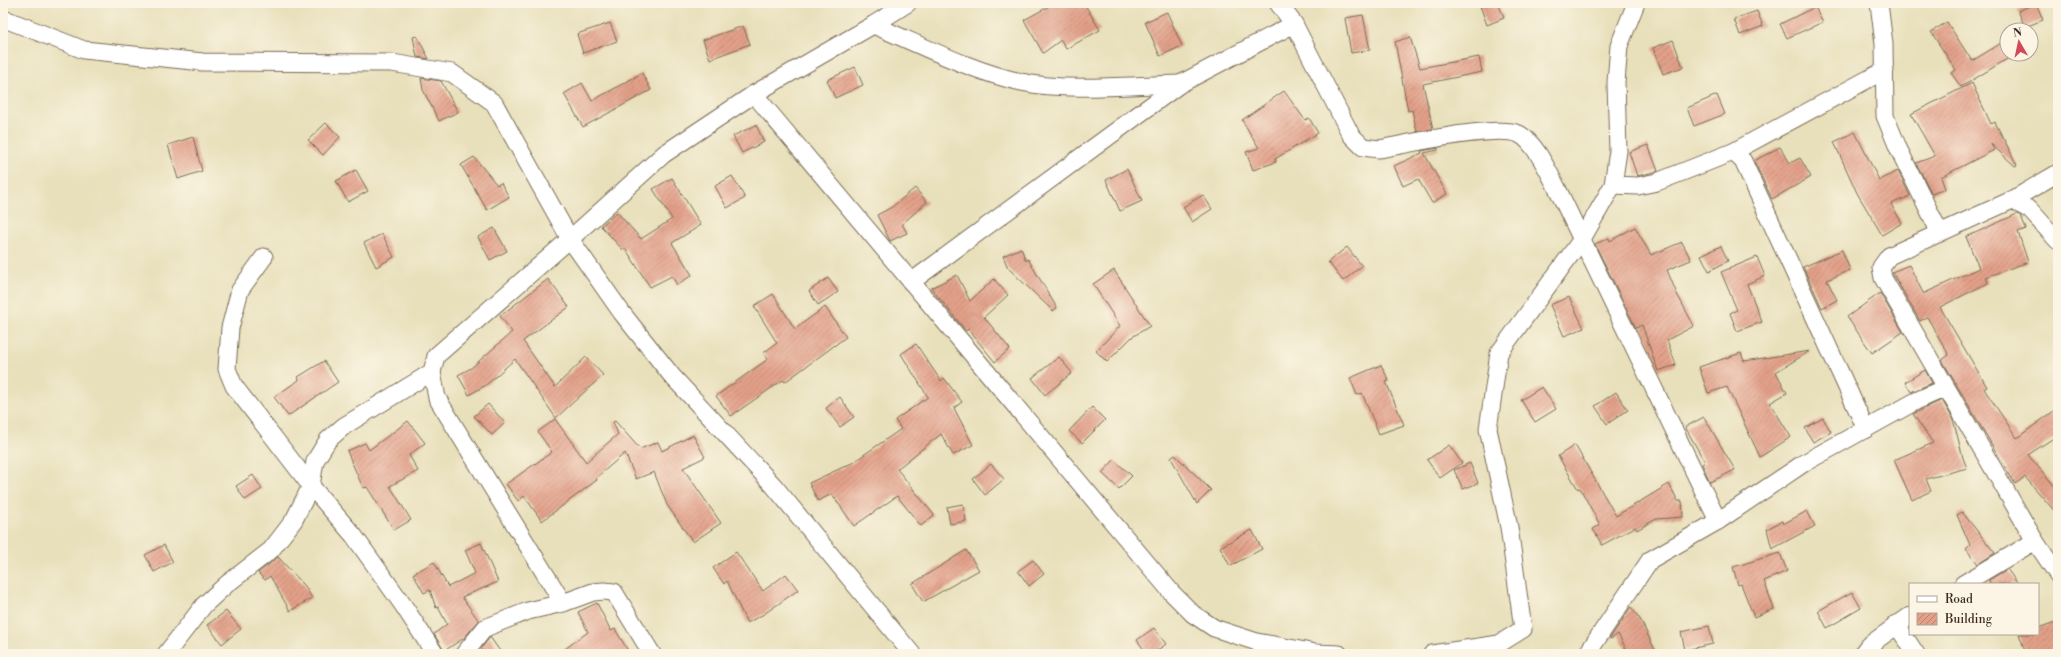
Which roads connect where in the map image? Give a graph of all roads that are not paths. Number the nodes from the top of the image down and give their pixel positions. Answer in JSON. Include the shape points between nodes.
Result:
{"nodes":[{"id":1,"x":908,"y":3,"type":"edge"},
{"id":2,"x":1278,"y":3,"type":"edge"},
{"id":3,"x":1636,"y":3,"type":"edge"},
{"id":4,"x":1879,"y":3,"type":"edge"},
{"id":5,"x":3,"y":20,"type":"edge"},
{"id":6,"x":1294,"y":24,"type":"junction"},
{"id":7,"x":873,"y":25,"type":"junction"},
{"id":8,"x":1885,"y":70,"type":"junction"},
{"id":9,"x":1180,"y":84,"type":"junction"},
{"id":10,"x":754,"y":94,"type":"junction"},
{"id":11,"x":1733,"y":152,"type":"junction"},
{"id":12,"x":2058,"y":173,"type":"edge"},
{"id":13,"x":1614,"y":186,"type":"junction"},
{"id":14,"x":2012,"y":200,"type":"junction"},
{"id":15,"x":1940,"y":233,"type":"junction"},
{"id":16,"x":570,"y":239,"type":"junction"},
{"id":17,"x":1582,"y":239,"type":"junction"},
{"id":18,"x":2058,"y":242,"type":"edge"},
{"id":19,"x":264,"y":257,"type":"dead end"},
{"id":20,"x":911,"y":282,"type":"junction"},
{"id":21,"x":432,"y":372,"type":"junction"},
{"id":22,"x":1945,"y":388,"type":"junction"},
{"id":23,"x":1866,"y":429,"type":"junction"},
{"id":24,"x":311,"y":486,"type":"junction"},
{"id":25,"x":1718,"y":521,"type":"junction"},
{"id":26,"x":2035,"y":541,"type":"junction"},
{"id":27,"x":2058,"y":575,"type":"edge"},
{"id":28,"x":1965,"y":583,"type":"edge"},
{"id":29,"x":564,"y":602,"type":"junction"},
{"id":30,"x":1903,"y":620,"type":"edge"},
{"id":31,"x":1314,"y":653,"type":"edge"},
{"id":32,"x":166,"y":654,"type":"edge"},
{"id":33,"x":436,"y":654,"type":"edge"},
{"id":34,"x":464,"y":654,"type":"edge"},
{"id":35,"x":652,"y":654,"type":"edge"},
{"id":36,"x":912,"y":654,"type":"edge"},
{"id":37,"x":1338,"y":654,"type":"edge"},
{"id":38,"x":1432,"y":654,"type":"edge"},
{"id":39,"x":1587,"y":654,"type":"edge"},
{"id":40,"x":1862,"y":654,"type":"edge"},
{"id":41,"x":1916,"y":654,"type":"edge"}],
"edges":[{"from":1,"to":7,"type":"street"},
{"from":2,"to":6,"type":"street"},
{"from":3,"to":13,"type":"street","via":[[1619,46],[1616,82],[1618,150]]},
{"from":4,"to":8,"type":"street"},
{"from":5,"to":16,"type":"street","via":[[84,50],[203,62],[392,63],[452,74],[494,104]]},
{"from":6,"to":9,"type":"street"},
{"from":6,"to":17,"type":"street","via":[[1351,135],[1363,147],[1379,149],[1488,131],[1519,134],[1538,152]]},
{"from":7,"to":9,"type":"street","via":[[988,73],[1022,82],[1060,87]]},
{"from":7,"to":10,"type":"street"},
{"from":8,"to":11,"type":"street"},
{"from":8,"to":15,"type":"street","via":[[1885,116]]},
{"from":9,"to":20,"type":"street"},
{"from":10,"to":16,"type":"street","via":[[664,154]]},
{"from":10,"to":20,"type":"street"},
{"from":11,"to":13,"type":"street","via":[[1657,182],[1638,186]]},
{"from":11,"to":23,"type":"street","via":[[1743,161]]},
{"from":12,"to":14,"type":"street"},
{"from":13,"to":17,"type":"street"},
{"from":14,"to":15,"type":"street"},
{"from":14,"to":18,"type":"street","via":[[2030,210]]},
{"from":15,"to":22,"type":"street","via":[[1889,256],[1881,267],[1883,278]]},
{"from":16,"to":21,"type":"street","via":[[436,356]]},
{"from":16,"to":36,"type":"street","via":[[672,376],[774,486]]},
{"from":17,"to":25,"type":"street"},
{"from":17,"to":38,"type":"street","via":[[1499,353],[1488,429],[1509,527],[1523,629],[1499,644]]},
{"from":19,"to":24,"type":"street","via":[[240,290],[230,328],[227,369],[234,386]]},
{"from":20,"to":31,"type":"street","via":[[1167,587],[1193,614],[1214,628],[1257,642]]},
{"from":21,"to":24,"type":"street","via":[[344,426],[328,440],[315,461]]},
{"from":21,"to":29,"type":"street","via":[[437,398]]},
{"from":22,"to":23,"type":"street"},
{"from":22,"to":26,"type":"street"},
{"from":23,"to":25,"type":"street","via":[[1804,463]]},
{"from":24,"to":32,"type":"street","via":[[294,520],[271,550],[204,605]]},
{"from":24,"to":33,"type":"street","via":[[354,536]]},
{"from":25,"to":39,"type":"street","via":[[1650,560]]},
{"from":26,"to":27,"type":"street"},
{"from":26,"to":28,"type":"street"},
{"from":29,"to":34,"type":"street","via":[[528,611],[485,628]]},
{"from":29,"to":35,"type":"street","via":[[593,592],[614,592]]},
{"from":30,"to":40,"type":"street","via":[[1868,646]]},
{"from":30,"to":41,"type":"street"},
{"from":31,"to":37,"type":"street"}]}
